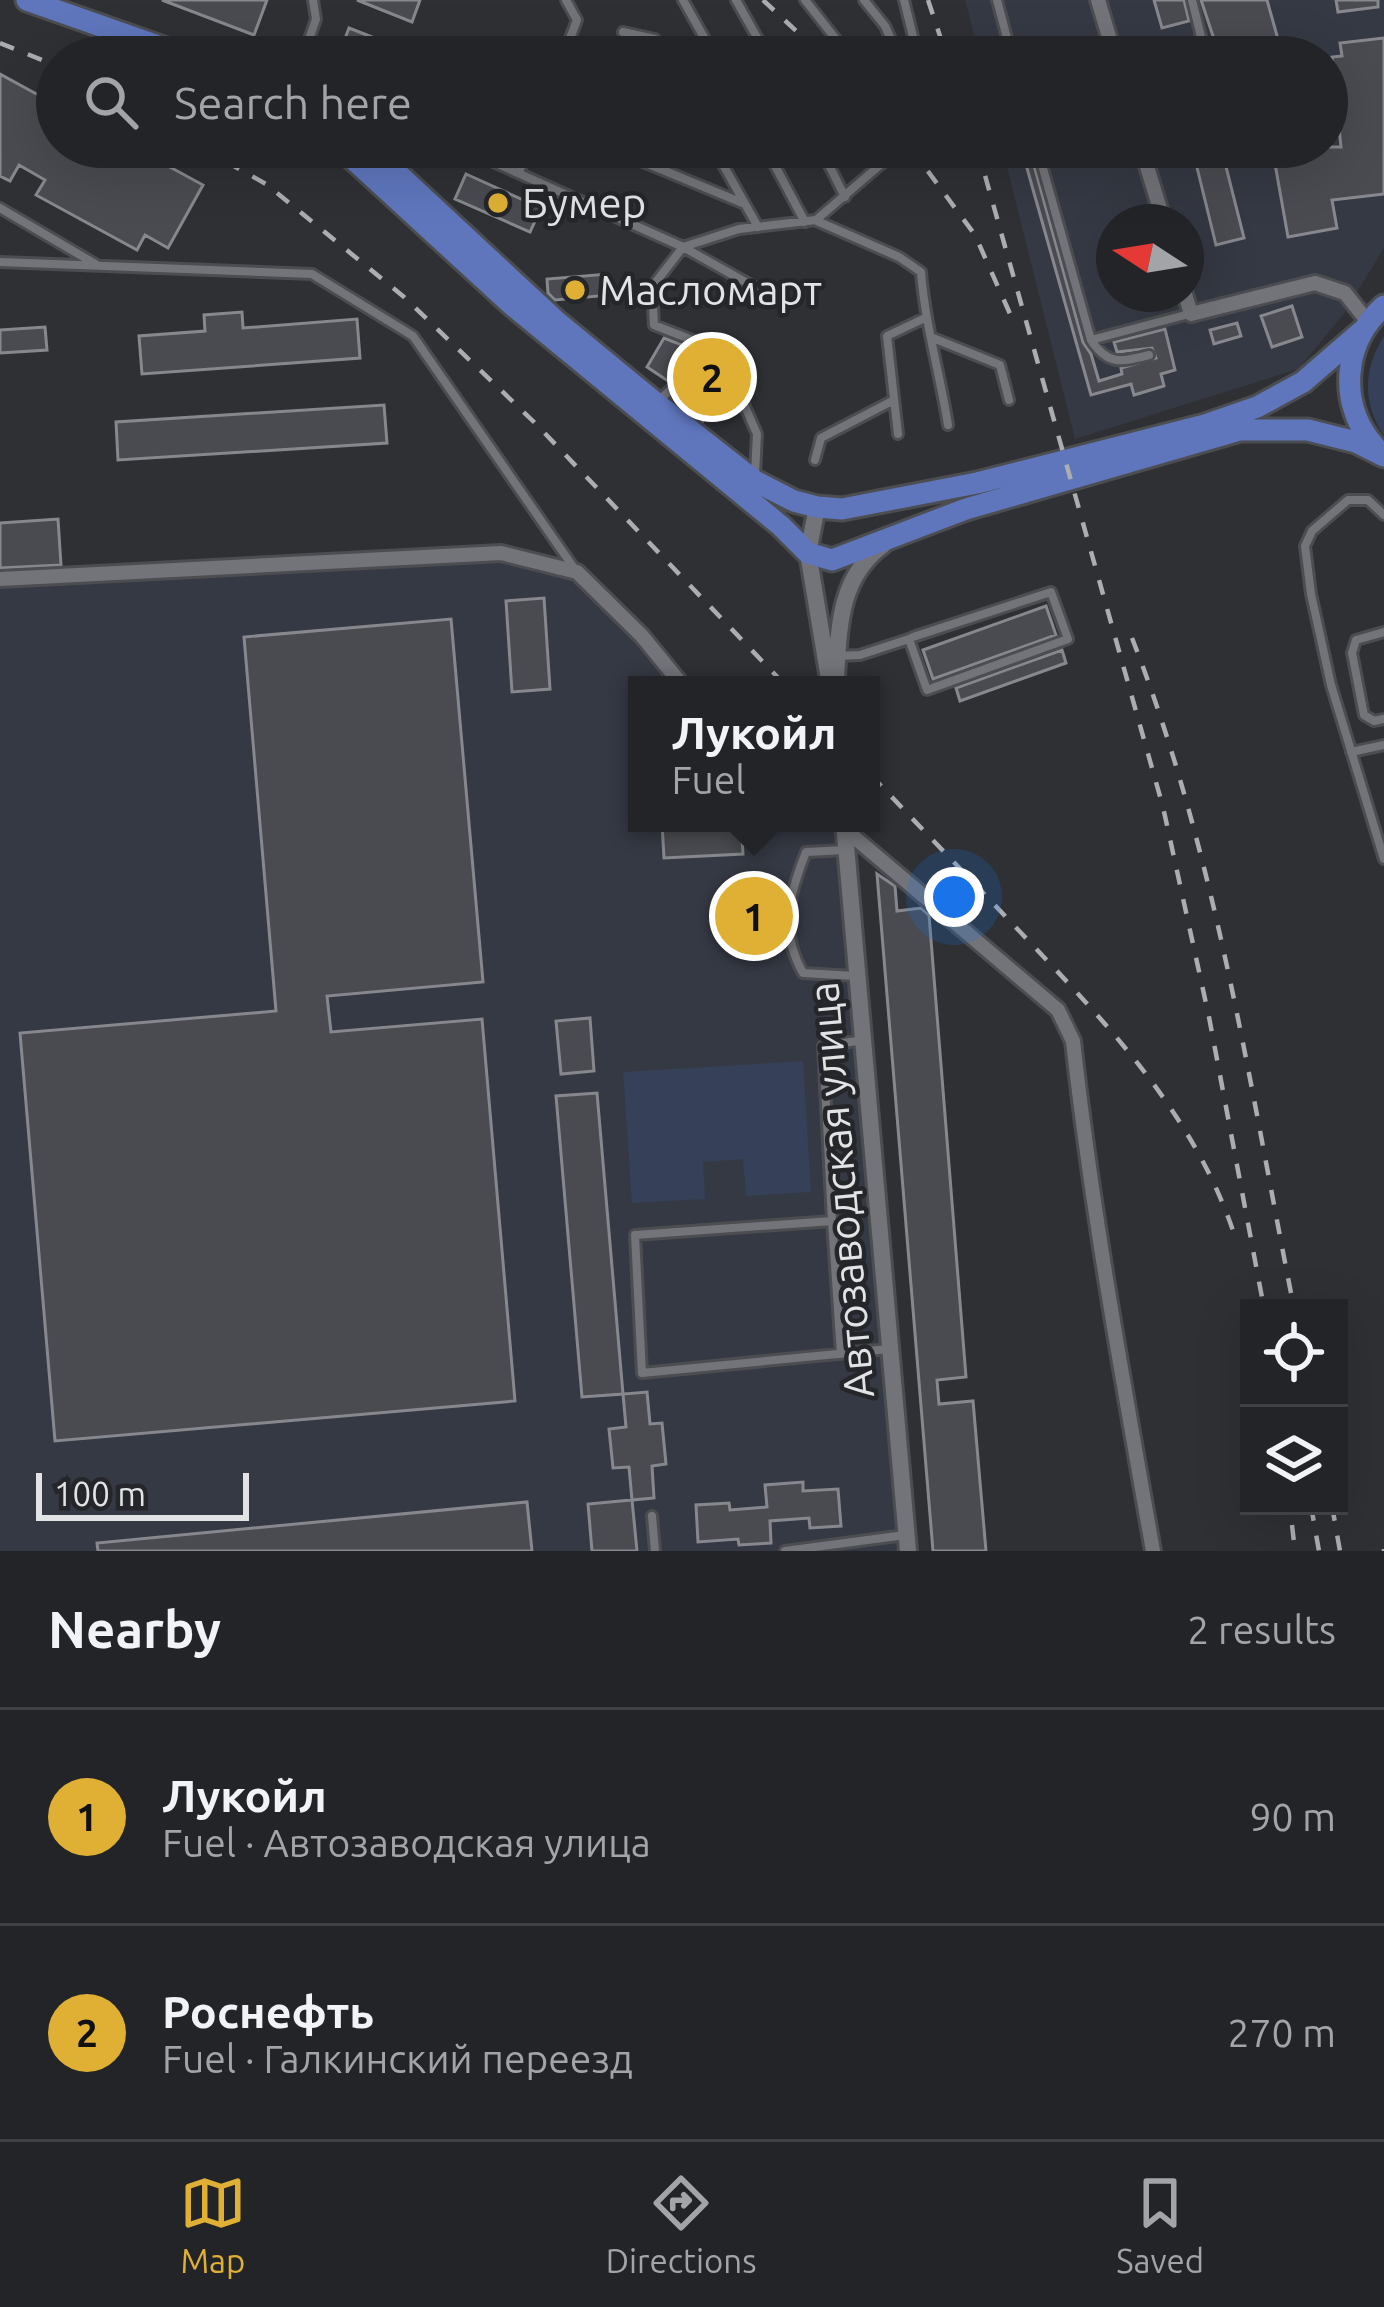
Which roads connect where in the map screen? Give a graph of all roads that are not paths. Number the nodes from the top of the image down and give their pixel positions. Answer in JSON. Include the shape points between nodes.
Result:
{"nodes":[{"id":1,"x":27,"y":0,"type":"edge"},
{"id":2,"x":313,"y":0,"type":"edge"},
{"id":3,"x":566,"y":0,"type":"edge"},
{"id":4,"x":683,"y":0,"type":"edge"},
{"id":5,"x":736,"y":0,"type":"edge"},
{"id":6,"x":805,"y":0,"type":"edge"},
{"id":7,"x":864,"y":0,"type":"edge"},
{"id":8,"x":904,"y":0,"type":"edge"},
{"id":9,"x":997,"y":0,"type":"edge"},
{"id":10,"x":1098,"y":0,"type":"edge"},
{"id":11,"x":1192,"y":0,"type":"edge"},
{"id":12,"x":623,"y":32,"type":"dead end"},
{"id":13,"x":129,"y":36,"type":"edge"},
{"id":14,"x":310,"y":36,"type":"edge"},
{"id":15,"x":571,"y":36,"type":"edge"},
{"id":16,"x":641,"y":36,"type":"edge"},
{"id":17,"x":703,"y":36,"type":"edge"},
{"id":18,"x":756,"y":36,"type":"edge"},
{"id":19,"x":833,"y":36,"type":"edge"},
{"id":20,"x":890,"y":36,"type":"edge"},
{"id":21,"x":913,"y":36,"type":"edge"},
{"id":22,"x":1006,"y":36,"type":"edge"},
{"id":23,"x":1109,"y":36,"type":"edge"},
{"id":24,"x":1201,"y":36,"type":"edge"},
{"id":25,"x":363,"y":168,"type":"edge"},
{"id":26,"x":392,"y":168,"type":"edge"},
{"id":27,"x":510,"y":168,"type":"edge"},
{"id":28,"x":521,"y":168,"type":"edge"},
{"id":29,"x":658,"y":168,"type":"edge"},
{"id":30,"x":725,"y":168,"type":"edge"},
{"id":31,"x":777,"y":168,"type":"edge"},
{"id":32,"x":830,"y":168,"type":"edge"},
{"id":33,"x":877,"y":168,"type":"edge"},
{"id":34,"x":1043,"y":168,"type":"edge"},
{"id":35,"x":1148,"y":168,"type":"edge"},
{"id":36,"x":519,"y":172,"type":"junction"},
{"id":37,"x":845,"y":197,"type":"junction"},
{"id":38,"x":745,"y":204,"type":"junction"},
{"id":39,"x":1159,"y":204,"type":"edge"},
{"id":40,"x":0,"y":208,"type":"edge"},
{"id":41,"x":810,"y":221,"type":"junction"},
{"id":42,"x":758,"y":227,"type":"junction"},
{"id":43,"x":683,"y":247,"type":"junction"},
{"id":44,"x":0,"y":262,"type":"edge"},
{"id":45,"x":98,"y":266,"type":"junction"},
{"id":46,"x":766,"y":294,"type":"dead end"},
{"id":47,"x":1191,"y":314,"type":"joint"},
{"id":48,"x":1375,"y":314,"type":"edge"},
{"id":49,"x":925,"y":318,"type":"junction"},
{"id":50,"x":932,"y":338,"type":"junction"},
{"id":51,"x":1091,"y":340,"type":"junction"},
{"id":52,"x":715,"y":349,"type":"junction"},
{"id":53,"x":1149,"y":355,"type":"dead end"},
{"id":54,"x":894,"y":400,"type":"junction"},
{"id":55,"x":1009,"y":400,"type":"dead end"},
{"id":56,"x":656,"y":403,"type":"junction"},
{"id":57,"x":948,"y":425,"type":"dead end"},
{"id":58,"x":898,"y":434,"type":"dead end"},
{"id":59,"x":1384,"y":456,"type":"edge"},
{"id":60,"x":815,"y":460,"type":"dead end"},
{"id":61,"x":754,"y":481,"type":"junction"},
{"id":62,"x":817,"y":507,"type":"junction"},
{"id":63,"x":1384,"y":515,"type":"edge"},
{"id":64,"x":781,"y":526,"type":"junction"},
{"id":65,"x":900,"y":534,"type":"junction"},
{"id":66,"x":808,"y":553,"type":"junction"},
{"id":67,"x":577,"y":572,"type":"junction"},
{"id":68,"x":0,"y":579,"type":"edge"},
{"id":69,"x":811,"y":579,"type":"junction"},
{"id":70,"x":1384,"y":632,"type":"edge"},
{"id":71,"x":909,"y":638,"type":"junction"},
{"id":72,"x":831,"y":654,"type":"junction"},
{"id":73,"x":675,"y":676,"type":"edge"},
{"id":74,"x":832,"y":676,"type":"edge"},
{"id":75,"x":1384,"y":719,"type":"edge"},
{"id":76,"x":1384,"y":745,"type":"edge"},
{"id":77,"x":1351,"y":752,"type":"junction"},
{"id":78,"x":843,"y":832,"type":"edge"},
{"id":79,"x":850,"y":832,"type":"edge"},
{"id":80,"x":846,"y":850,"type":"junction"},
{"id":81,"x":1384,"y":860,"type":"edge"},
{"id":82,"x":858,"y":976,"type":"junction"},
{"id":83,"x":865,"y":1040,"type":"junction"},
{"id":84,"x":832,"y":1221,"type":"junction"},
{"id":85,"x":891,"y":1349,"type":"junction"},
{"id":86,"x":841,"y":1354,"type":"junction"},
{"id":87,"x":652,"y":1516,"type":"dead end"},
{"id":88,"x":907,"y":1543,"type":"edge"},
{"id":89,"x":655,"y":1551,"type":"edge"},
{"id":90,"x":785,"y":1551,"type":"edge"},
{"id":91,"x":1154,"y":1551,"type":"edge"}],
"edges":[{"from":1,"to":13,"type":"main road"},
{"from":2,"to":14,"type":"lane"},
{"from":3,"to":15,"type":"lane","via":[[577,20]]},
{"from":4,"to":17,"type":"lane"},
{"from":5,"to":18,"type":"lane"},
{"from":6,"to":19,"type":"lane"},
{"from":7,"to":20,"type":"lane"},
{"from":8,"to":21,"type":"lane"},
{"from":9,"to":22,"type":"lane"},
{"from":10,"to":23,"type":"street"},
{"from":11,"to":24,"type":"lane"},
{"from":12,"to":16,"type":"lane"},
{"from":25,"to":64,"type":"main road","via":[[512,305]]},
{"from":26,"to":56,"type":"main road"},
{"from":27,"to":36,"type":"lane"},
{"from":28,"to":36,"type":"lane"},
{"from":29,"to":38,"type":"lane"},
{"from":30,"to":38,"type":"lane"},
{"from":31,"to":41,"type":"lane"},
{"from":32,"to":37,"type":"lane"},
{"from":33,"to":37,"type":"lane"},
{"from":34,"to":51,"type":"lane"},
{"from":35,"to":39,"type":"street"},
{"from":36,"to":43,"type":"lane"},
{"from":37,"to":41,"type":"lane"},
{"from":38,"to":42,"type":"lane"},
{"from":40,"to":45,"type":"lane"},
{"from":41,"to":42,"type":"lane"},
{"from":41,"to":49,"type":"lane","via":[[922,272]]},
{"from":42,"to":43,"type":"lane"},
{"from":43,"to":46,"type":"lane"},
{"from":43,"to":52,"type":"lane","via":[[652,287],[654,326]]},
{"from":44,"to":45,"type":"lane"},
{"from":45,"to":67,"type":"lane","via":[[312,274],[413,336]]},
{"from":47,"to":48,"type":"street","via":[[1315,284]]},
{"from":47,"to":51,"type":"lane"},
{"from":48,"to":59,"type":"main road","via":[[1354,348],[1348,387],[1359,425]]},
{"from":48,"to":62,"type":"main road","via":[[1303,382],[1205,425],[977,483]]},
{"from":49,"to":50,"type":"lane"},
{"from":49,"to":54,"type":"lane","via":[[886,336]]},
{"from":50,"to":55,"type":"lane","via":[[1000,365]]},
{"from":50,"to":57,"type":"lane"},
{"from":51,"to":53,"type":"lane","via":[[1118,363]]},
{"from":52,"to":56,"type":"lane"},
{"from":52,"to":61,"type":"lane","via":[[743,363],[743,402],[757,434]]},
{"from":54,"to":58,"type":"lane"},
{"from":54,"to":60,"type":"lane","via":[[821,438]]},
{"from":56,"to":61,"type":"main road"},
{"from":59,"to":65,"type":"main road","via":[[1308,430],[1240,430]]},
{"from":61,"to":62,"type":"main road"},
{"from":62,"to":66,"type":"street"},
{"from":63,"to":77,"type":"lane","via":[[1368,500],[1348,500],[1305,546]]},
{"from":64,"to":66,"type":"main road"},
{"from":64,"to":69,"type":"street"},
{"from":65,"to":66,"type":"main road","via":[[832,560]]},
{"from":65,"to":72,"type":"street","via":[[852,576]]},
{"from":66,"to":69,"type":"street"},
{"from":67,"to":68,"type":"street","via":[[501,553]]},
{"from":67,"to":73,"type":"street"},
{"from":69,"to":72,"type":"street"},
{"from":70,"to":75,"type":"lane","via":[[1356,640],[1352,653],[1364,715]]},
{"from":71,"to":71,"type":"lane","via":[[1051,592],[1068,638],[927,690]]},
{"from":71,"to":72,"type":"lane","via":[[860,655]]},
{"from":72,"to":74,"type":"street"},
{"from":76,"to":77,"type":"lane"},
{"from":77,"to":81,"type":"lane"},
{"from":78,"to":80,"type":"street","name":"Автозаводская улица"},
{"from":79,"to":91,"type":"street","via":[[1067,1023]]},
{"from":80,"to":82,"type":"street","name":"Автозаводская улица"},
{"from":80,"to":82,"type":"lane","via":[[806,852],[790,893],[789,949],[802,974]]},
{"from":82,"to":83,"type":"street","name":"Автозаводская улица"},
{"from":83,"to":84,"type":"lane","via":[[823,1046]]},
{"from":83,"to":85,"type":"street","name":"Автозаводская улица"},
{"from":84,"to":86,"type":"lane"},
{"from":84,"to":86,"type":"lane","via":[[635,1235],[641,1373]]},
{"from":85,"to":86,"type":"lane"},
{"from":85,"to":88,"type":"street","name":"Автозаводская улица"},
{"from":87,"to":89,"type":"lane"},
{"from":88,"to":90,"type":"lane"}]}
